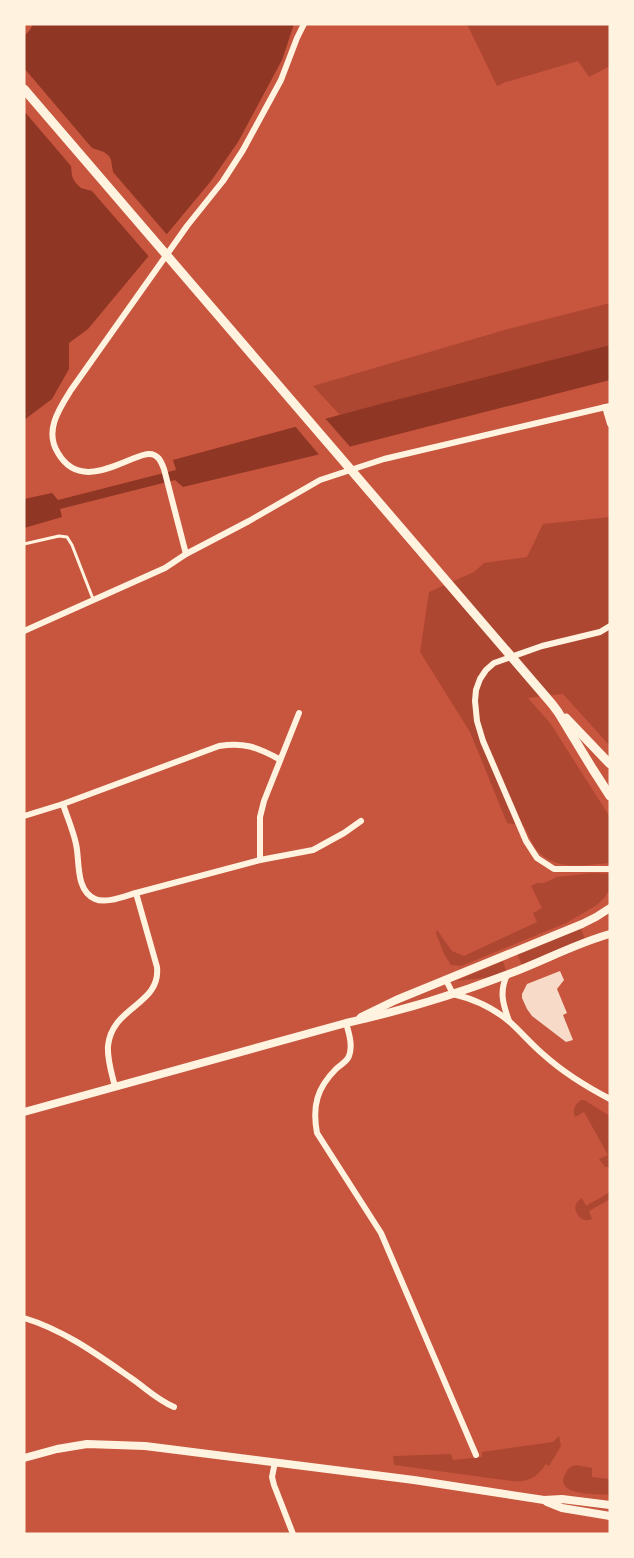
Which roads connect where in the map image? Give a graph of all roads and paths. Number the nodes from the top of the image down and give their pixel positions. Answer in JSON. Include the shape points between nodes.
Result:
{"nodes":[{"id":1,"x":304,"y":24,"type":"edge"},
{"id":2,"x":24,"y":89,"type":"edge"},
{"id":3,"x":608,"y":406,"type":"edge"},
{"id":4,"x":610,"y":424,"type":"edge"},
{"id":5,"x":24,"y":544,"type":"edge"},
{"id":6,"x":186,"y":554,"type":"junction"},
{"id":7,"x":93,"y":599,"type":"junction"},
{"id":8,"x":610,"y":626,"type":"edge"},
{"id":9,"x":24,"y":631,"type":"edge"},
{"id":10,"x":558,"y":712,"type":"junction"},
{"id":11,"x":299,"y":713,"type":"dead end"},
{"id":12,"x":279,"y":759,"type":"junction"},
{"id":13,"x":610,"y":764,"type":"edge"},
{"id":14,"x":610,"y":796,"type":"edge"},
{"id":15,"x":63,"y":804,"type":"junction"},
{"id":16,"x":24,"y":816,"type":"edge"},
{"id":17,"x":361,"y":821,"type":"dead end"},
{"id":18,"x":260,"y":860,"type":"junction"},
{"id":19,"x":610,"y":869,"type":"edge"},
{"id":20,"x":136,"y":893,"type":"junction"},
{"id":21,"x":610,"y":908,"type":"edge"},
{"id":22,"x":610,"y":934,"type":"edge"},
{"id":23,"x":507,"y":975,"type":"junction"},
{"id":24,"x":446,"y":980,"type":"junction"},
{"id":25,"x":453,"y":994,"type":"junction"},
{"id":26,"x":509,"y":1022,"type":"junction"},
{"id":27,"x":346,"y":1023,"type":"junction"},
{"id":28,"x":115,"y":1087,"type":"junction"},
{"id":29,"x":610,"y":1099,"type":"edge"},
{"id":30,"x":24,"y":1112,"type":"edge"},
{"id":31,"x":24,"y":1318,"type":"edge"},
{"id":32,"x":174,"y":1407,"type":"dead end"},
{"id":33,"x":476,"y":1455,"type":"dead end"},
{"id":34,"x":24,"y":1458,"type":"edge"},
{"id":35,"x":274,"y":1462,"type":"junction"},
{"id":36,"x":544,"y":1500,"type":"junction"},
{"id":37,"x":610,"y":1505,"type":"edge"},
{"id":38,"x":610,"y":1516,"type":"edge"},
{"id":39,"x":293,"y":1534,"type":"edge"}],
"edges":[{"from":1,"to":6,"type":"street","via":[[281,80],[243,150],[100,347],[53,426],[56,450],[76,470],[108,469],[148,454],[158,456]]},
{"from":2,"to":10,"type":"main road"},
{"from":3,"to":4,"type":"street"},
{"from":3,"to":6,"type":"street","via":[[344,471],[320,480]]},
{"from":5,"to":7,"type":"lane","via":[[67,537]]},
{"from":6,"to":7,"type":"street","via":[[165,568]]},
{"from":7,"to":9,"type":"street"},
{"from":8,"to":19,"type":"street","via":[[494,663],[480,679],[475,701],[483,741],[537,858],[554,869]]},
{"from":10,"to":13,"type":"main road"},
{"from":10,"to":14,"type":"main road"},
{"from":11,"to":12,"type":"street"},
{"from":12,"to":15,"type":"street","via":[[246,745],[219,746]]},
{"from":12,"to":18,"type":"street","via":[[264,801]]},
{"from":15,"to":16,"type":"street"},
{"from":15,"to":20,"type":"street","via":[[87,894],[100,900]]},
{"from":17,"to":18,"type":"street","via":[[313,850]]},
{"from":18,"to":20,"type":"street"},
{"from":20,"to":28,"type":"street","via":[[158,975],[152,990],[123,1015],[110,1034],[108,1054]]},
{"from":21,"to":24,"type":"main road","via":[[582,924]]},
{"from":22,"to":23,"type":"main road"},
{"from":23,"to":25,"type":"main road"},
{"from":23,"to":26,"type":"street","via":[[502,996]]},
{"from":24,"to":25,"type":"street"},
{"from":24,"to":27,"type":"main road"},
{"from":25,"to":26,"type":"street","via":[[489,1007]]},
{"from":25,"to":27,"type":"main road"},
{"from":26,"to":29,"type":"street","via":[[562,1071]]},
{"from":27,"to":28,"type":"main road"},
{"from":27,"to":33,"type":"street","via":[[350,1054],[329,1076],[318,1096],[317,1132],[381,1233]]},
{"from":28,"to":30,"type":"main road"},
{"from":31,"to":32,"type":"street","via":[[84,1346]]},
{"from":34,"to":35,"type":"main road","via":[[57,1449],[104,1444]]},
{"from":35,"to":36,"type":"main road"},
{"from":35,"to":39,"type":"street","via":[[274,1485]]},
{"from":36,"to":37,"type":"main road"},
{"from":36,"to":38,"type":"main road","via":[[562,1508]]}]}
